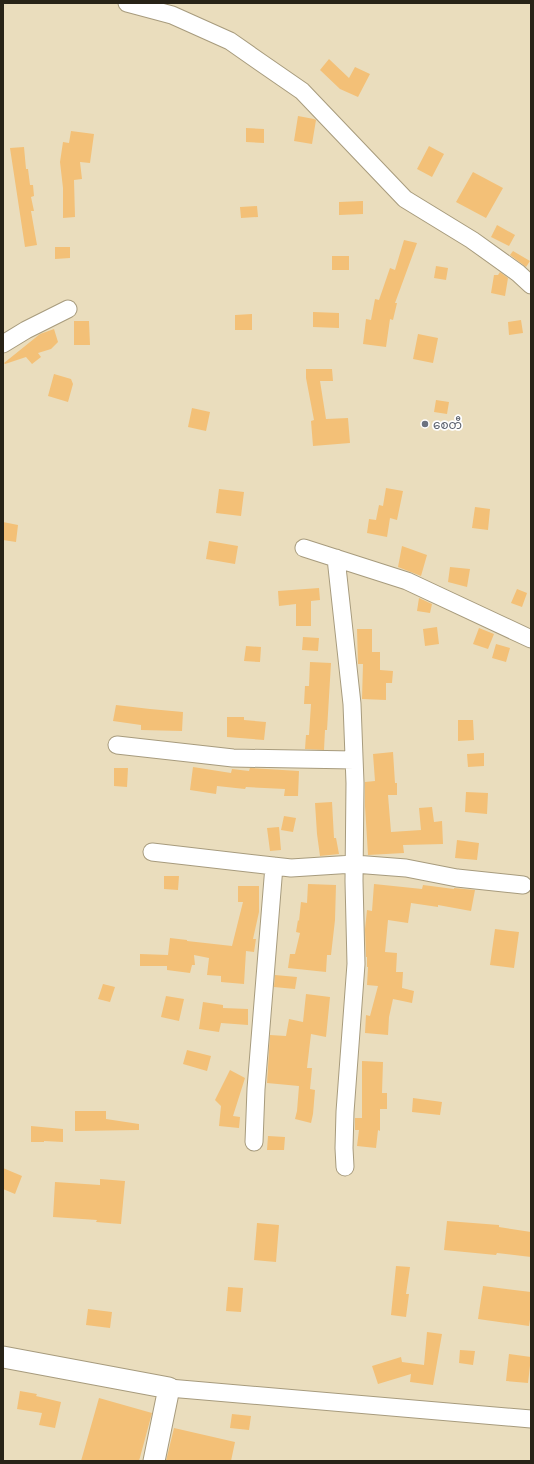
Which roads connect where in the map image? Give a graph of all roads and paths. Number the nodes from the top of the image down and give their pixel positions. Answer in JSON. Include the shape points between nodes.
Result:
{"nodes":[{"id":1,"x":127,"y":3,"type":"edge"},
{"id":2,"x":531,"y":285,"type":"edge"},
{"id":3,"x":68,"y":309,"type":"dead end"},
{"id":4,"x":3,"y":344,"type":"edge"},
{"id":5,"x":304,"y":548,"type":"dead end"},
{"id":6,"x":336,"y":558,"type":"junction"},
{"id":7,"x":531,"y":639,"type":"edge"},
{"id":8,"x":117,"y":745,"type":"dead end"},
{"id":9,"x":354,"y":760,"type":"junction"},
{"id":10,"x":152,"y":852,"type":"dead end"},
{"id":11,"x":354,"y":864,"type":"junction"},
{"id":12,"x":274,"y":866,"type":"junction"},
{"id":13,"x":523,"y":884,"type":"dead end"},
{"id":14,"x":254,"y":1142,"type":"dead end"},
{"id":15,"x":345,"y":1167,"type":"dead end"},
{"id":16,"x":3,"y":1358,"type":"edge"},
{"id":17,"x":169,"y":1388,"type":"junction"},
{"id":18,"x":531,"y":1419,"type":"edge"},
{"id":19,"x":154,"y":1461,"type":"edge"}],
"edges":[{"from":1,"to":2,"type":"street","via":[[178,18],[230,41],[302,92],[406,199],[472,240]]},
{"from":3,"to":4,"type":"street"},
{"from":5,"to":6,"type":"street"},
{"from":6,"to":7,"type":"street","via":[[407,581]]},
{"from":6,"to":9,"type":"street","via":[[352,704]]},
{"from":8,"to":9,"type":"street","via":[[233,758]]},
{"from":9,"to":11,"type":"street"},
{"from":10,"to":12,"type":"street"},
{"from":11,"to":12,"type":"street","via":[[291,868]]},
{"from":11,"to":13,"type":"street","via":[[406,868],[458,878]]},
{"from":11,"to":15,"type":"street","via":[[356,964],[345,1112]]},
{"from":12,"to":14,"type":"street"},
{"from":16,"to":17,"type":"street"},
{"from":17,"to":18,"type":"street"},
{"from":17,"to":19,"type":"street"}]}
